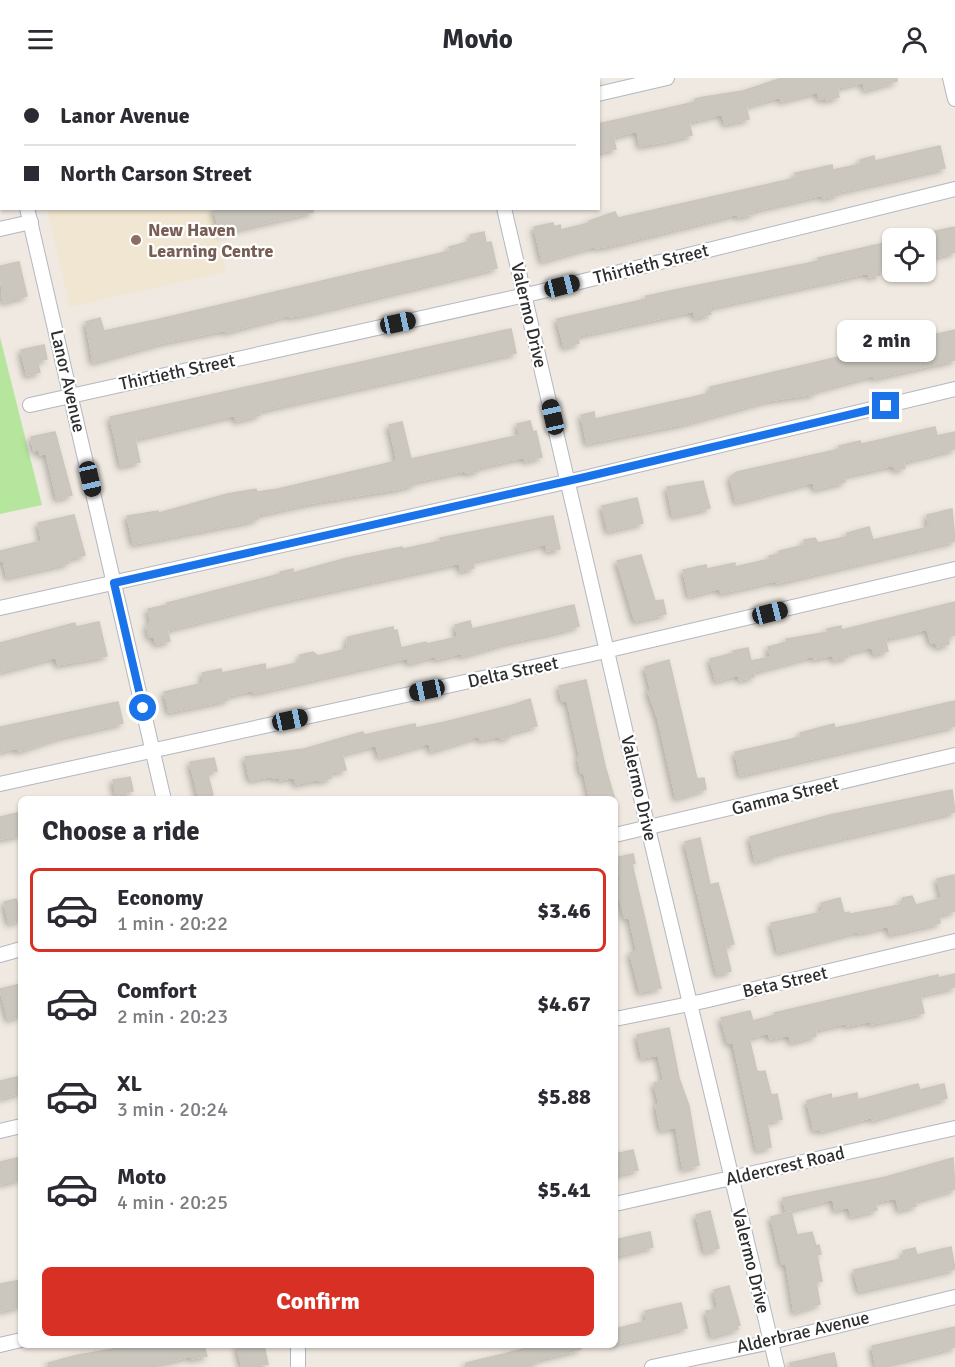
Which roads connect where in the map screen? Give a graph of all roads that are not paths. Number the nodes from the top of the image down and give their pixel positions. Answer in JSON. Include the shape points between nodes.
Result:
{"nodes":[{"id":1,"x":667,"y":78,"type":"edge"},
{"id":2,"x":950,"y":78,"type":"edge"},
{"id":3,"x":600,"y":94,"type":"edge"},
{"id":4,"x":955,"y":99,"type":"edge"},
{"id":5,"x":955,"y":189,"type":"edge"},
{"id":6,"x":504,"y":210,"type":"edge"},
{"id":7,"x":29,"y":215,"type":"edge"},
{"id":8,"x":0,"y":229,"type":"edge"},
{"id":9,"x":524,"y":295,"type":"junction"},
{"id":10,"x":955,"y":389,"type":"edge"},
{"id":11,"x":72,"y":395,"type":"junction"},
{"id":12,"x":30,"y":405,"type":"dead end"},
{"id":13,"x":568,"y":481,"type":"junction"},
{"id":14,"x":955,"y":568,"type":"edge"},
{"id":15,"x":114,"y":583,"type":"junction"},
{"id":16,"x":0,"y":609,"type":"edge"},
{"id":17,"x":609,"y":651,"type":"junction"},
{"id":18,"x":153,"y":750,"type":"junction"},
{"id":19,"x":955,"y":755,"type":"edge"},
{"id":20,"x":0,"y":784,"type":"edge"},
{"id":21,"x":163,"y":796,"type":"edge"},
{"id":22,"x":648,"y":828,"type":"junction"},
{"id":23,"x":618,"y":834,"type":"edge"},
{"id":24,"x":955,"y":941,"type":"edge"},
{"id":25,"x":18,"y":951,"type":"edge"},
{"id":26,"x":0,"y":955,"type":"edge"},
{"id":27,"x":690,"y":1004,"type":"junction"},
{"id":28,"x":618,"y":1018,"type":"edge"},
{"id":29,"x":18,"y":1127,"type":"edge"},
{"id":30,"x":955,"y":1128,"type":"edge"},
{"id":31,"x":0,"y":1131,"type":"edge"},
{"id":32,"x":731,"y":1179,"type":"junction"},
{"id":33,"x":618,"y":1203,"type":"edge"},
{"id":34,"x":955,"y":1297,"type":"edge"},
{"id":35,"x":18,"y":1341,"type":"edge"},
{"id":36,"x":771,"y":1342,"type":"junction"},
{"id":37,"x":0,"y":1345,"type":"edge"},
{"id":38,"x":298,"y":1348,"type":"edge"},
{"id":39,"x":298,"y":1367,"type":"edge"},
{"id":40,"x":651,"y":1367,"type":"edge"},
{"id":41,"x":777,"y":1367,"type":"edge"}],
"edges":[{"from":1,"to":3,"type":"street"},
{"from":2,"to":4,"type":"street"},
{"from":5,"to":9,"type":"street","name":"Thirtieth Street"},
{"from":6,"to":9,"type":"street","name":"Valermo Drive"},
{"from":7,"to":8,"type":"street"},
{"from":7,"to":11,"type":"street","name":"Lanor Avenue"},
{"from":9,"to":11,"type":"street","name":"Thirtieth Street"},
{"from":9,"to":13,"type":"street","name":"Valermo Drive"},
{"from":10,"to":13,"type":"street"},
{"from":11,"to":12,"type":"street","name":"Thirtieth Street"},
{"from":11,"to":15,"type":"street","name":"Lanor Avenue"},
{"from":13,"to":15,"type":"street"},
{"from":13,"to":17,"type":"street","name":"Valermo Drive"},
{"from":14,"to":17,"type":"street","name":"Delta Street"},
{"from":15,"to":16,"type":"street"},
{"from":15,"to":18,"type":"street","name":"Lanor Avenue"},
{"from":17,"to":18,"type":"street","name":"Delta Street"},
{"from":17,"to":22,"type":"street","name":"Valermo Drive"},
{"from":18,"to":20,"type":"street","name":"Delta Street"},
{"from":18,"to":21,"type":"street","name":"Lanor Avenue"},
{"from":19,"to":22,"type":"street","name":"Gamma Street"},
{"from":22,"to":23,"type":"street","name":"Gamma Street"},
{"from":22,"to":27,"type":"street","name":"Valermo Drive"},
{"from":24,"to":27,"type":"street","name":"Beta Street"},
{"from":25,"to":26,"type":"street"},
{"from":27,"to":28,"type":"street","name":"Beta Street"},
{"from":27,"to":32,"type":"street","name":"Valermo Drive"},
{"from":29,"to":31,"type":"street"},
{"from":30,"to":32,"type":"street","name":"Aldercrest Road"},
{"from":32,"to":33,"type":"street","name":"Aldercrest Road"},
{"from":32,"to":36,"type":"street","name":"Valermo Drive"},
{"from":34,"to":36,"type":"street","name":"Alderbrae Avenue"},
{"from":35,"to":37,"type":"street"},
{"from":36,"to":40,"type":"street","name":"Alderbrae Avenue"},
{"from":36,"to":41,"type":"street","name":"Valermo Drive"},
{"from":38,"to":39,"type":"street"}]}
